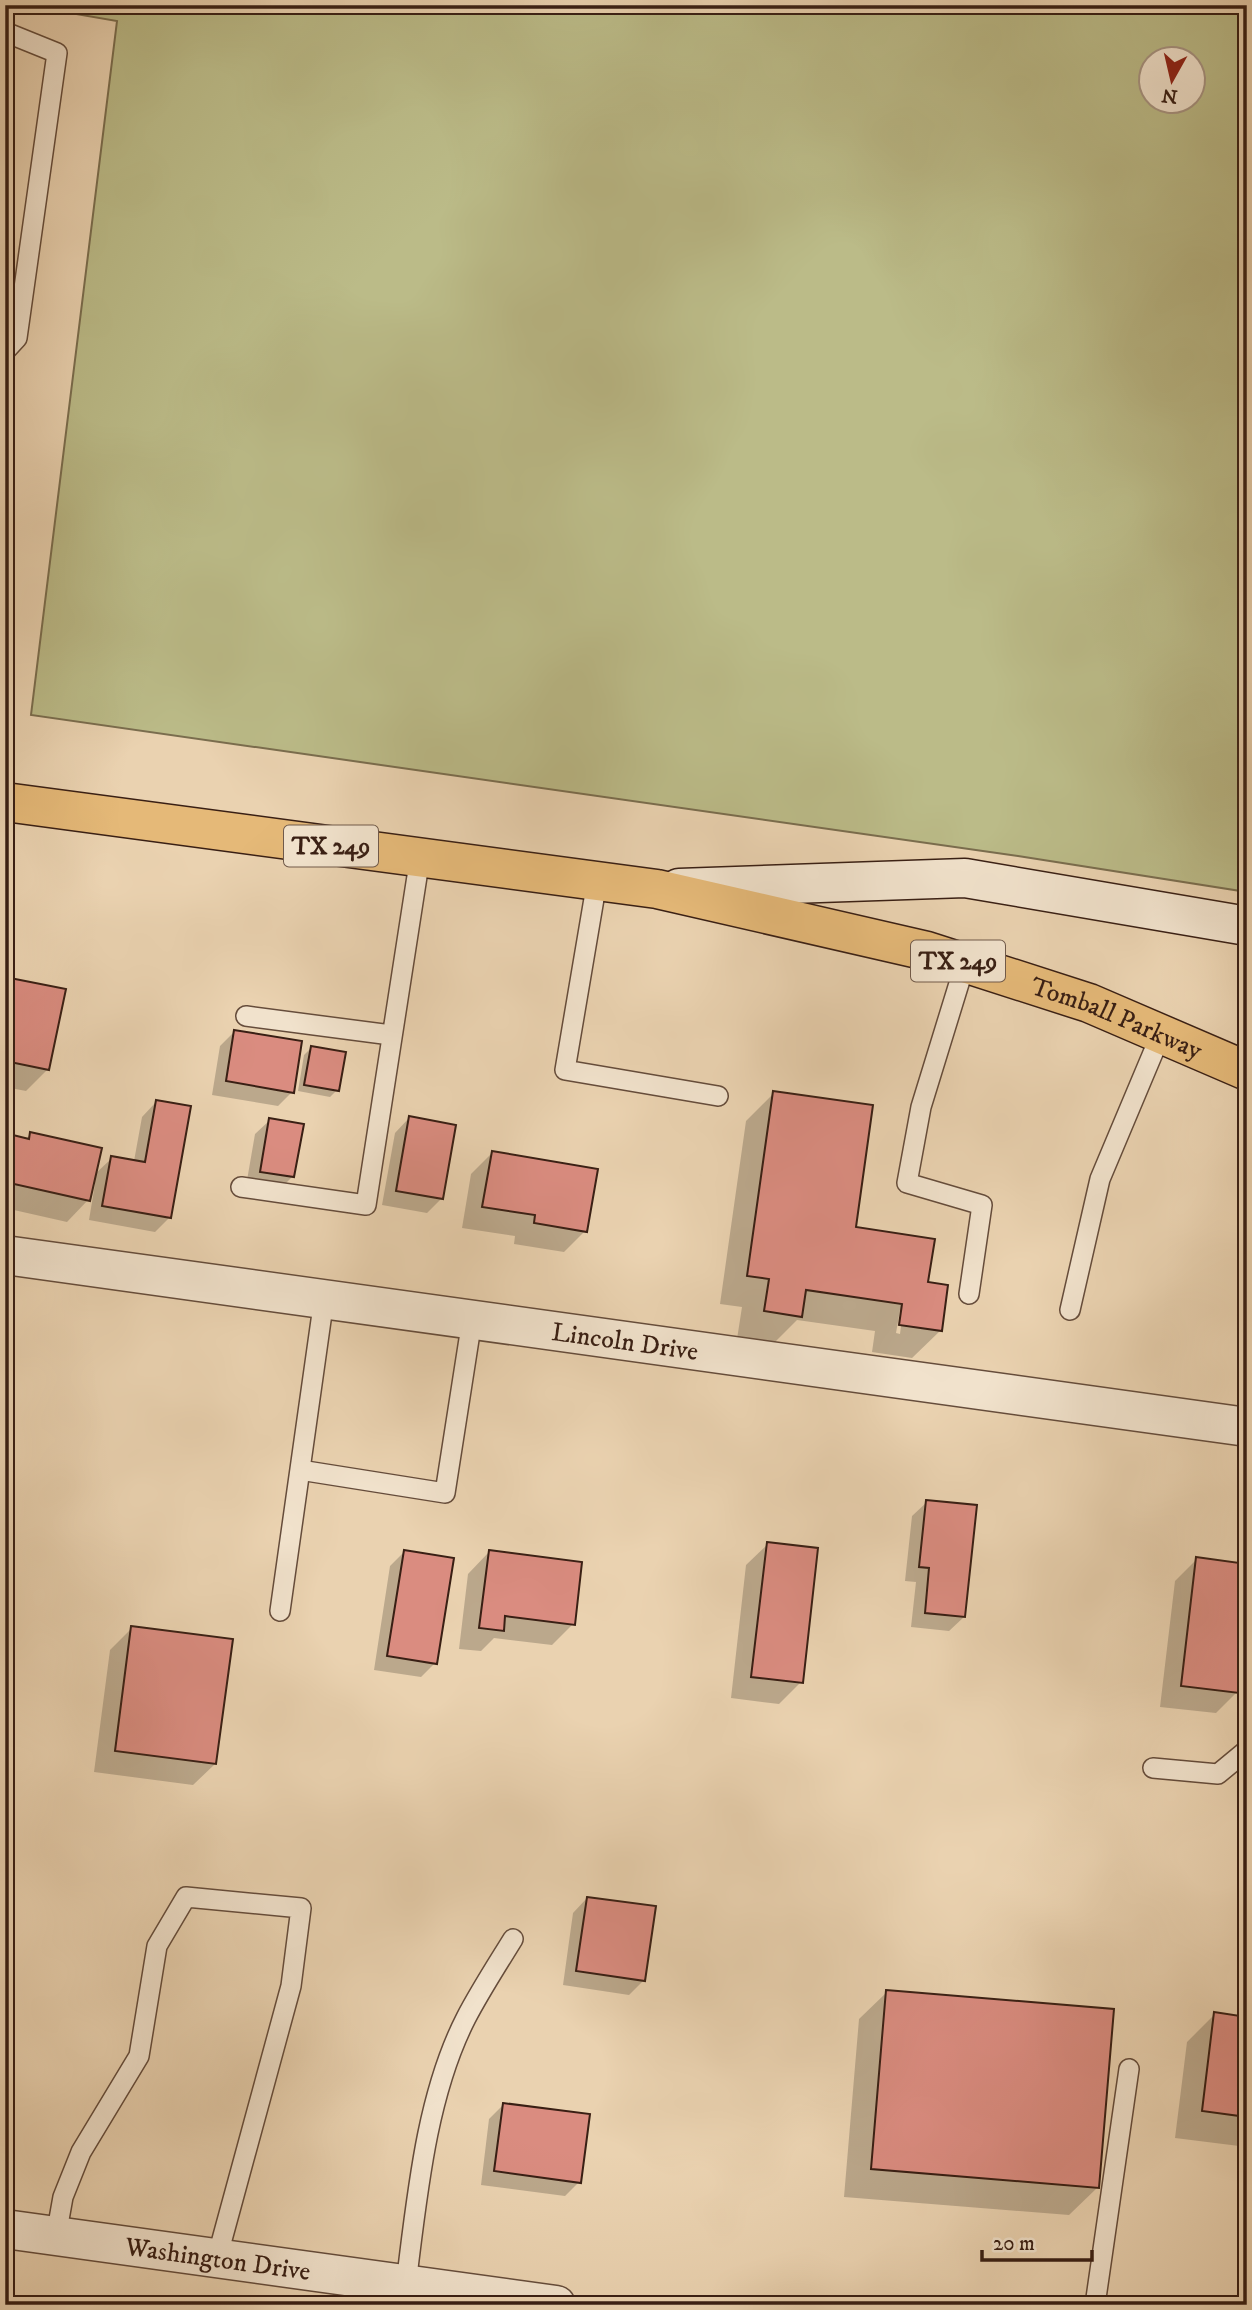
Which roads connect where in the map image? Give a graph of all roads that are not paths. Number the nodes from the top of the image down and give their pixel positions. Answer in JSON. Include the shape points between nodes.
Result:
{"nodes":[{"id":1,"x":5,"y":32,"type":"edge"},
{"id":2,"x":5,"y":351,"type":"edge"},
{"id":3,"x":5,"y":802,"type":"edge"},
{"id":4,"x":420,"y":857,"type":"junction"},
{"id":5,"x":597,"y":881,"type":"junction"},
{"id":6,"x":657,"y":889,"type":"junction"},
{"id":7,"x":1247,"y":926,"type":"edge"},
{"id":8,"x":965,"y":964,"type":"junction"},
{"id":9,"x":246,"y":1016,"type":"dead end"},
{"id":10,"x":1161,"y":1034,"type":"junction"},
{"id":11,"x":391,"y":1035,"type":"junction"},
{"id":12,"x":1247,"y":1071,"type":"edge"},
{"id":13,"x":718,"y":1096,"type":"dead end"},
{"id":14,"x":241,"y":1187,"type":"dead end"},
{"id":15,"x":5,"y":1255,"type":"edge"},
{"id":16,"x":970,"y":1294,"type":"dead end"},
{"id":17,"x":324,"y":1299,"type":"junction"},
{"id":18,"x":1070,"y":1310,"type":"dead end"},
{"id":19,"x":472,"y":1320,"type":"junction"},
{"id":20,"x":1247,"y":1427,"type":"edge"},
{"id":21,"x":300,"y":1470,"type":"junction"},
{"id":22,"x":280,"y":1611,"type":"dead end"},
{"id":23,"x":1247,"y":1750,"type":"edge"},
{"id":24,"x":1153,"y":1768,"type":"dead end"},
{"id":25,"x":513,"y":1939,"type":"dead end"},
{"id":26,"x":1129,"y":2069,"type":"dead end"},
{"id":27,"x":5,"y":2230,"type":"edge"},
{"id":28,"x":55,"y":2236,"type":"junction"},
{"id":29,"x":217,"y":2258,"type":"junction"},
{"id":30,"x":406,"y":2284,"type":"junction"},
{"id":31,"x":461,"y":2298,"type":"edge"},
{"id":32,"x":556,"y":2305,"type":"edge"},
{"id":33,"x":1095,"y":2305,"type":"edge"}],
"edges":[{"from":1,"to":2,"type":"lane","via":[[57,53],[17,338]]},
{"from":3,"to":4,"type":"main road","number":"TX 249"},
{"from":4,"to":5,"type":"main road","number":"TX 249"},
{"from":4,"to":11,"type":"lane"},
{"from":5,"to":6,"type":"main road","number":"TX 249"},
{"from":5,"to":13,"type":"lane","via":[[565,1070]]},
{"from":6,"to":7,"type":"street","via":[[965,878]]},
{"from":6,"to":8,"type":"main road","name":"Tomball Parkway","number":"TX 249","via":[[928,951]]},
{"from":8,"to":10,"type":"main road","name":"Tomball Parkway","number":"TX 249","via":[[1089,1003]]},
{"from":8,"to":16,"type":"lane","via":[[920,1108],[907,1183],[982,1205]]},
{"from":9,"to":11,"type":"lane"},
{"from":10,"to":12,"type":"main road","name":"Tomball Parkway","number":"TX 249"},
{"from":10,"to":18,"type":"lane","via":[[1100,1179]]},
{"from":11,"to":14,"type":"lane","via":[[366,1205]]},
{"from":15,"to":17,"type":"street","name":"Lincoln Drive"},
{"from":17,"to":19,"type":"street","name":"Lincoln Drive"},
{"from":17,"to":21,"type":"lane"},
{"from":19,"to":20,"type":"street","name":"Lincoln Drive"},
{"from":19,"to":21,"type":"lane","via":[[445,1493]]},
{"from":21,"to":22,"type":"lane"},
{"from":23,"to":24,"type":"lane","via":[[1218,1774]]},
{"from":25,"to":30,"type":"lane","via":[[465,2019],[437,2096],[419,2176]]},
{"from":26,"to":33,"type":"lane"},
{"from":27,"to":28,"type":"street","name":"Washington Drive"},
{"from":28,"to":29,"type":"street","name":"Washington Drive"},
{"from":28,"to":29,"type":"lane","via":[[63,2197],[81,2152],[139,2056],[157,1946],[186,1898],[301,1908],[291,1986]]},
{"from":29,"to":30,"type":"street","name":"Washington Drive"},
{"from":30,"to":31,"type":"street","name":"Washington Drive"},
{"from":31,"to":32,"type":"street","name":"Washington Drive"}]}
